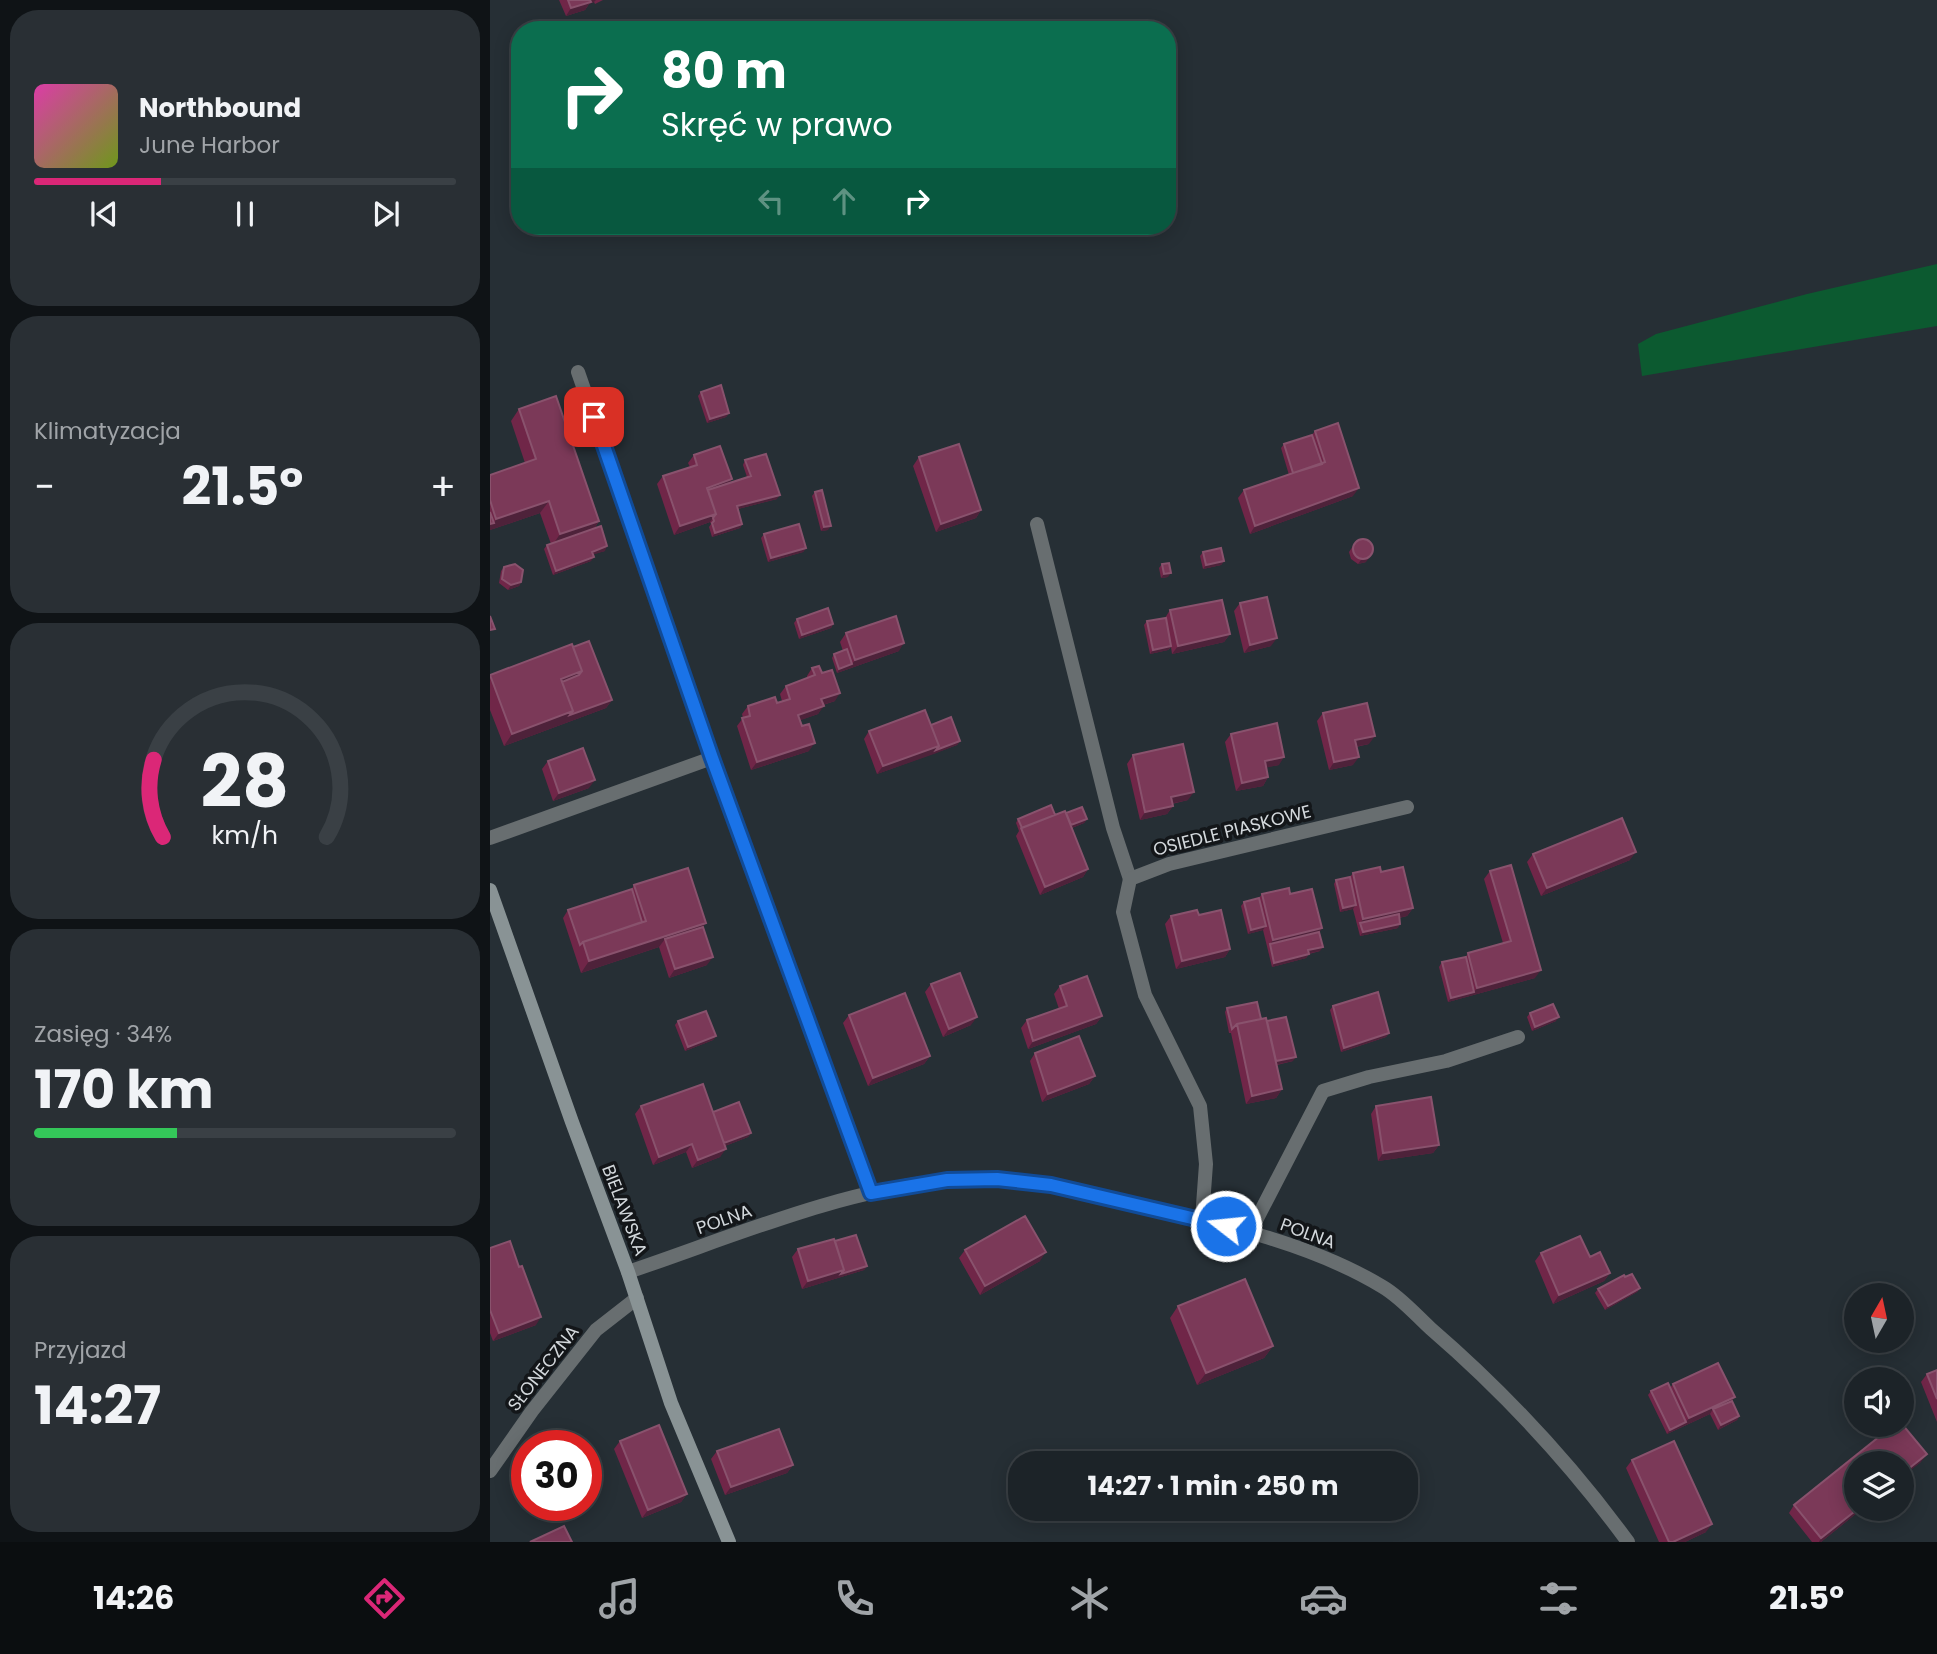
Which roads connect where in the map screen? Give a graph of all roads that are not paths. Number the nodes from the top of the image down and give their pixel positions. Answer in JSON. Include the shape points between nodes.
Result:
{"nodes":[{"id":1,"x":578,"y":372,"type":"dead end"},
{"id":2,"x":1037,"y":524,"type":"dead end"},
{"id":3,"x":712,"y":758,"type":"junction"},
{"id":4,"x":1407,"y":807,"type":"dead end"},
{"id":5,"x":490,"y":838,"type":"edge"},
{"id":6,"x":1130,"y":879,"type":"junction"},
{"id":7,"x":490,"y":890,"type":"edge"},
{"id":8,"x":1518,"y":1038,"type":"dead end"},
{"id":9,"x":871,"y":1193,"type":"junction"},
{"id":10,"x":1202,"y":1219,"type":"junction"},
{"id":11,"x":1249,"y":1234,"type":"junction"},
{"id":12,"x":628,"y":1272,"type":"junction"},
{"id":13,"x":636,"y":1298,"type":"junction"},
{"id":14,"x":490,"y":1471,"type":"edge"},
{"id":15,"x":729,"y":1542,"type":"edge"},
{"id":16,"x":1628,"y":1542,"type":"edge"}],
"edges":[{"from":1,"to":3,"type":"street"},
{"from":2,"to":6,"type":"street","via":[[1113,828]]},
{"from":3,"to":5,"type":"street"},
{"from":3,"to":9,"type":"street"},
{"from":4,"to":6,"type":"street","name":"OSIEDLE PIASKOWE","via":[[1169,864]]},
{"from":6,"to":10,"type":"street","via":[[1123,912],[1145,995],[1200,1106],[1206,1164]]},
{"from":7,"to":12,"type":"street","name":"BIELAWSKA"},
{"from":8,"to":11,"type":"street","via":[[1322,1091]]},
{"from":9,"to":10,"type":"street","name":"POLNA","via":[[947,1180],[997,1179],[1051,1185]]},
{"from":9,"to":12,"type":"street","name":"POLNA"},
{"from":10,"to":11,"type":"street","name":"POLNA"},
{"from":11,"to":16,"type":"street","name":"POLNA","via":[[1311,1252],[1384,1287],[1460,1353],[1533,1427]]},
{"from":12,"to":13,"type":"street","name":"BIELAWSKA"},
{"from":13,"to":14,"type":"street","name":"SŁONECZNA","via":[[596,1331]]},
{"from":13,"to":15,"type":"street","name":"BIELAWSKA","via":[[671,1403]]}]}
